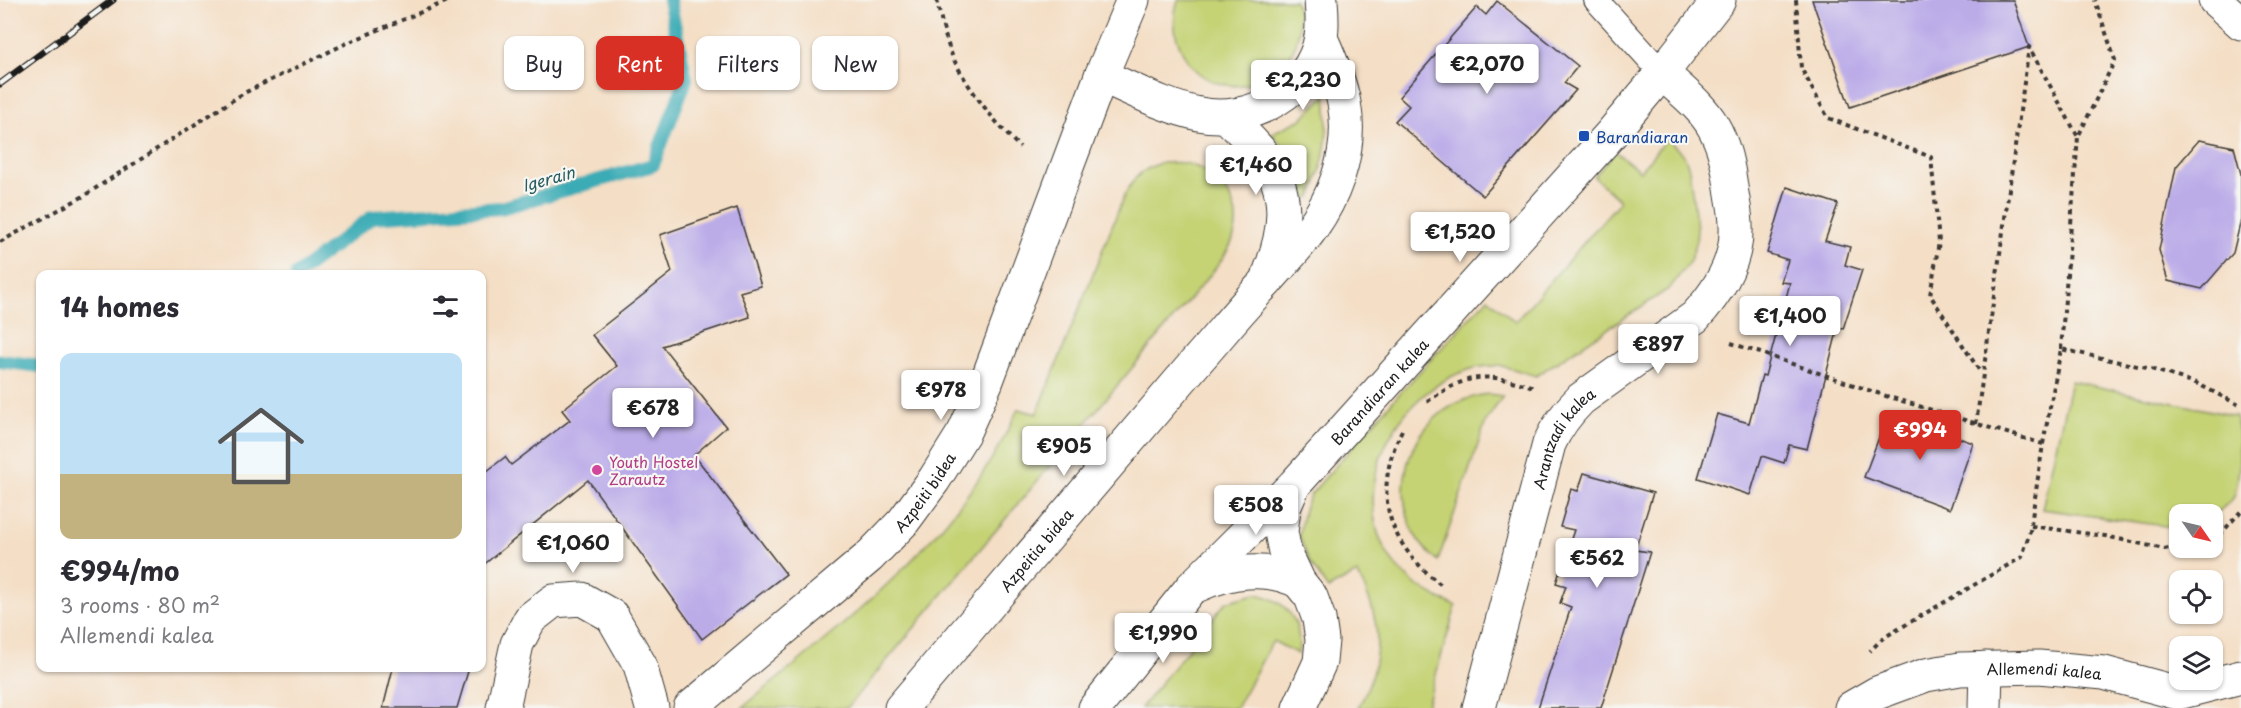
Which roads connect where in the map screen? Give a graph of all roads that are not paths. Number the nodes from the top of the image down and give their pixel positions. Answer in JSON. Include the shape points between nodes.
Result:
{"nodes":[{"id":1,"x":1133,"y":0,"type":"edge"},
{"id":2,"x":1321,"y":0,"type":"edge"},
{"id":3,"x":1596,"y":0,"type":"edge"},
{"id":4,"x":1719,"y":0,"type":"edge"},
{"id":5,"x":2215,"y":0,"type":"edge"},
{"id":6,"x":2241,"y":23,"type":"edge"},
{"id":7,"x":1321,"y":38,"type":"junction"},
{"id":8,"x":1662,"y":74,"type":"junction"},
{"id":9,"x":1101,"y":76,"type":"junction"},
{"id":10,"x":1227,"y":117,"type":"junction"},
{"id":11,"x":1266,"y":281,"type":"junction"},
{"id":12,"x":1294,"y":485,"type":"junction"},
{"id":13,"x":1299,"y":582,"type":"junction"},
{"id":14,"x":1191,"y":588,"type":"junction"},
{"id":15,"x":1986,"y":668,"type":"junction"},
{"id":16,"x":2241,"y":677,"type":"edge"},
{"id":17,"x":2178,"y":700,"type":"edge"},
{"id":18,"x":502,"y":708,"type":"edge"},
{"id":19,"x":652,"y":708,"type":"edge"},
{"id":20,"x":690,"y":708,"type":"edge"},
{"id":21,"x":901,"y":708,"type":"edge"},
{"id":22,"x":1095,"y":708,"type":"edge"},
{"id":23,"x":1299,"y":708,"type":"edge"},
{"id":24,"x":1479,"y":708,"type":"edge"},
{"id":25,"x":1851,"y":708,"type":"edge"},
{"id":26,"x":1985,"y":708,"type":"edge"}],
"edges":[{"from":1,"to":9,"type":"street","name":"Azpeiti bidea"},
{"from":2,"to":7,"type":"street"},
{"from":3,"to":8,"type":"lane"},
{"from":4,"to":8,"type":"street"},
{"from":5,"to":6,"type":"street"},
{"from":7,"to":10,"type":"street","via":[[1296,84],[1257,110]]},
{"from":7,"to":11,"type":"street","name":"Azpeitia bidea","via":[[1345,98],[1345,152],[1325,209],[1300,246]]},
{"from":8,"to":12,"type":"street","name":"Barandiaran kalea"},
{"from":8,"to":24,"type":"street","name":"Arantzadi kalea","via":[[1704,112],[1721,142],[1727,161],[1735,249],[1717,288],[1695,316],[1581,399],[1556,428]]},
{"from":9,"to":10,"type":"street","via":[[1175,108]]},
{"from":9,"to":20,"type":"street","name":"Azpeiti bidea","via":[[986,383],[964,432],[934,480],[903,522],[869,557]]},
{"from":10,"to":11,"type":"street","via":[[1260,151],[1281,190],[1280,245]]},
{"from":11,"to":21,"type":"street","name":"Azpeitia bidea"},
{"from":12,"to":13,"type":"street","via":[[1284,508],[1281,532],[1285,552]]},
{"from":12,"to":14,"type":"street","name":"Barandiaran kalea"},
{"from":13,"to":14,"type":"street","via":[[1285,575],[1254,572],[1213,578]]},
{"from":13,"to":23,"type":"street","via":[[1311,597],[1322,640],[1320,662]]},
{"from":14,"to":22,"type":"street","name":"Barandiaran kalea"},
{"from":15,"to":17,"type":"street","name":"Allemendi kalea","via":[[2039,667],[2103,674]]},
{"from":15,"to":25,"type":"street","name":"Allemendi kalea","via":[[1926,675],[1877,693]]},
{"from":15,"to":26,"type":"street"},
{"from":16,"to":17,"type":"street","name":"Allemendi kalea"},
{"from":18,"to":19,"type":"street","via":[[517,644],[530,619],[553,602],[582,599],[612,616],[639,665]]}]}
